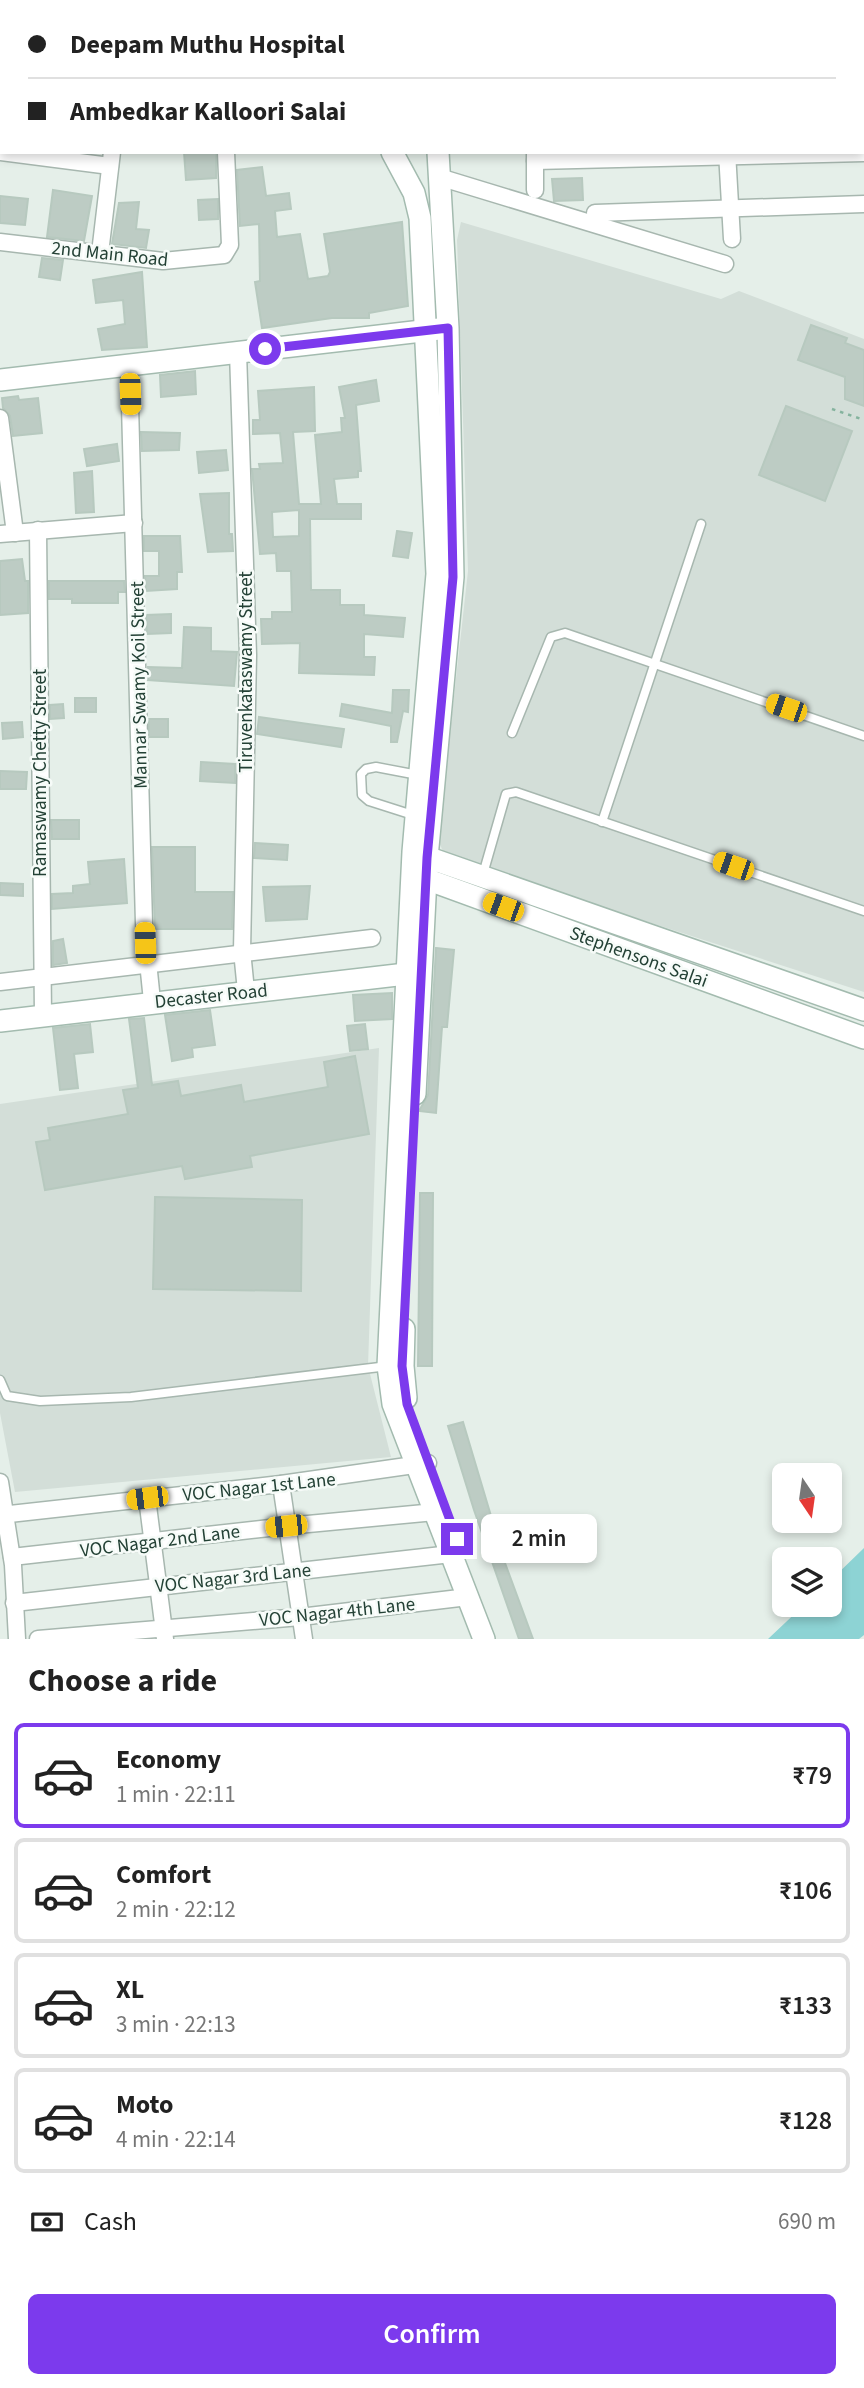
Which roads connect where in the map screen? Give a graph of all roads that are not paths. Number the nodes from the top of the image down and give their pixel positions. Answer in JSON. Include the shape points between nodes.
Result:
{"nodes":[{"id":1,"x":32,"y":154,"type":"edge"},
{"id":2,"x":226,"y":154,"type":"edge"},
{"id":3,"x":393,"y":154,"type":"edge"},
{"id":4,"x":438,"y":154,"type":"edge"},
{"id":5,"x":727,"y":154,"type":"edge"},
{"id":6,"x":535,"y":157,"type":"edge"},
{"id":7,"x":111,"y":159,"type":"edge"},
{"id":8,"x":439,"y":177,"type":"junction"},
{"id":9,"x":535,"y":190,"type":"dead end"},
{"id":10,"x":864,"y":204,"type":"edge"},
{"id":11,"x":730,"y":209,"type":"junction"},
{"id":12,"x":595,"y":213,"type":"dead end"},
{"id":13,"x":732,"y":239,"type":"dead end"},
{"id":14,"x":0,"y":242,"type":"edge"},
{"id":15,"x":100,"y":253,"type":"junction"},
{"id":16,"x":725,"y":264,"type":"dead end"},
{"id":17,"x":448,"y":328,"type":"junction"},
{"id":18,"x":425,"y":329,"type":"junction"},
{"id":19,"x":238,"y":352,"type":"junction"},
{"id":20,"x":129,"y":368,"type":"junction"},
{"id":21,"x":0,"y":380,"type":"edge"},
{"id":22,"x":0,"y":418,"type":"edge"},
{"id":23,"x":134,"y":523,"type":"junction"},
{"id":24,"x":701,"y":524,"type":"dead end"},
{"id":25,"x":38,"y":530,"type":"junction"},
{"id":26,"x":8,"y":534,"type":"edge"},
{"id":27,"x":655,"y":663,"type":"junction"},
{"id":28,"x":512,"y":733,"type":"dead end"},
{"id":29,"x":864,"y":736,"type":"edge"},
{"id":30,"x":419,"y":775,"type":"junction"},
{"id":31,"x":416,"y":816,"type":"junction"},
{"id":32,"x":602,"y":821,"type":"junction"},
{"id":33,"x":420,"y":867,"type":"junction"},
{"id":34,"x":482,"y":877,"type":"junction"},
{"id":35,"x":864,"y":911,"type":"edge"},
{"id":36,"x":372,"y":938,"type":"dead end"},
{"id":37,"x":242,"y":951,"type":"junction"},
{"id":38,"x":146,"y":963,"type":"junction"},
{"id":39,"x":414,"y":975,"type":"junction"},
{"id":40,"x":40,"y":978,"type":"junction"},
{"id":41,"x":0,"y":982,"type":"edge"},
{"id":42,"x":246,"y":991,"type":"junction"},
{"id":43,"x":152,"y":1001,"type":"junction"},
{"id":44,"x":864,"y":1010,"type":"edge"},
{"id":45,"x":43,"y":1015,"type":"junction"},
{"id":46,"x":0,"y":1021,"type":"edge"},
{"id":47,"x":864,"y":1038,"type":"edge"},
{"id":48,"x":388,"y":1366,"type":"junction"},
{"id":49,"x":0,"y":1380,"type":"edge"},
{"id":50,"x":423,"y":1465,"type":"junction"},
{"id":51,"x":0,"y":1482,"type":"edge"},
{"id":52,"x":281,"y":1484,"type":"junction"},
{"id":53,"x":147,"y":1498,"type":"junction"},
{"id":54,"x":435,"y":1513,"type":"junction"},
{"id":55,"x":3,"y":1515,"type":"edge"},
{"id":56,"x":286,"y":1526,"type":"junction"},
{"id":57,"x":152,"y":1541,"type":"junction"},
{"id":58,"x":452,"y":1554,"type":"junction"},
{"id":59,"x":8,"y":1563,"type":"edge"},
{"id":60,"x":293,"y":1571,"type":"junction"},
{"id":61,"x":157,"y":1585,"type":"junction"},
{"id":62,"x":468,"y":1597,"type":"junction"},
{"id":63,"x":10,"y":1607,"type":"edge"},
{"id":64,"x":300,"y":1617,"type":"junction"},
{"id":65,"x":165,"y":1633,"type":"edge"},
{"id":66,"x":17,"y":1639,"type":"edge"},
{"id":67,"x":38,"y":1639,"type":"edge"},
{"id":68,"x":304,"y":1639,"type":"edge"},
{"id":69,"x":484,"y":1639,"type":"edge"},
{"id":70,"x":496,"y":1639,"type":"edge"}],
"edges":[{"from":1,"to":7,"type":"street"},
{"from":2,"to":15,"type":"street","name":"2nd Main Road","via":[[229,250],[220,257],[163,261]]},
{"from":3,"to":18,"type":"main road","via":[[414,193],[420,218]]},
{"from":4,"to":8,"type":"main road"},
{"from":5,"to":6,"type":"street"},
{"from":5,"to":11,"type":"street"},
{"from":6,"to":9,"type":"street"},
{"from":7,"to":15,"type":"street"},
{"from":8,"to":16,"type":"street"},
{"from":8,"to":17,"type":"main road"},
{"from":10,"to":11,"type":"street"},
{"from":11,"to":12,"type":"street"},
{"from":11,"to":13,"type":"street"},
{"from":14,"to":15,"type":"street","name":"2nd Main Road"},
{"from":17,"to":18,"type":"main road"},
{"from":17,"to":33,"type":"main road","via":[[453,577]]},
{"from":18,"to":19,"type":"main road"},
{"from":18,"to":30,"type":"main road","via":[[437,574]]},
{"from":19,"to":20,"type":"main road"},
{"from":19,"to":37,"type":"street","name":"Tiruvenkataswamy Street","via":[[248,655]]},
{"from":20,"to":21,"type":"main road"},
{"from":20,"to":23,"type":"street","name":"Mannar Swamy Koil Street"},
{"from":22,"to":26,"type":"street"},
{"from":23,"to":25,"type":"street"},
{"from":23,"to":38,"type":"street","name":"Mannar Swamy Koil Street"},
{"from":24,"to":27,"type":"lane"},
{"from":25,"to":26,"type":"street"},
{"from":25,"to":40,"type":"street","name":"Ramaswamy Chetty Street"},
{"from":27,"to":28,"type":"lane","via":[[565,633],[551,637]]},
{"from":27,"to":29,"type":"lane"},
{"from":27,"to":32,"type":"lane"},
{"from":30,"to":31,"type":"main road"},
{"from":30,"to":31,"type":"lane","via":[[376,767],[366,769],[360,780],[362,796],[369,801]]},
{"from":31,"to":33,"type":"main road"},
{"from":32,"to":34,"type":"lane","via":[[516,792],[506,794]]},
{"from":32,"to":35,"type":"lane"},
{"from":33,"to":34,"type":"main road","name":"Stephensons Salai"},
{"from":33,"to":39,"type":"main road"},
{"from":33,"to":47,"type":"main road","name":"Stephensons Salai"},
{"from":34,"to":44,"type":"main road","name":"Stephensons Salai"},
{"from":36,"to":37,"type":"street"},
{"from":37,"to":38,"type":"street"},
{"from":37,"to":42,"type":"street","name":"Tiruvenkataswamy Street"},
{"from":38,"to":40,"type":"street"},
{"from":38,"to":43,"type":"street","name":"Mannar Swamy Koil Street"},
{"from":39,"to":42,"type":"main road","name":"Decaster Road"},
{"from":39,"to":48,"type":"main road"},
{"from":39,"to":50,"type":"main road","via":[[402,1366]]},
{"from":40,"to":41,"type":"street"},
{"from":40,"to":45,"type":"street","name":"Ramaswamy Chetty Street"},
{"from":42,"to":43,"type":"main road","name":"Decaster Road"},
{"from":43,"to":45,"type":"main road","name":"Decaster Road"},
{"from":45,"to":46,"type":"main road","name":"Decaster Road"},
{"from":48,"to":49,"type":"lane","via":[[131,1397],[40,1401],[7,1395]]},
{"from":48,"to":50,"type":"main road","via":[[393,1404]]},
{"from":50,"to":52,"type":"street","name":"VOC Nagar 1st Lane"},
{"from":50,"to":54,"type":"main road"},
{"from":50,"to":70,"type":"main road"},
{"from":51,"to":55,"type":"street"},
{"from":52,"to":53,"type":"street","name":"VOC Nagar 1st Lane"},
{"from":52,"to":56,"type":"street"},
{"from":53,"to":55,"type":"street","name":"VOC Nagar 1st Lane"},
{"from":53,"to":57,"type":"street"},
{"from":54,"to":56,"type":"street","name":"VOC Nagar 2nd Lane"},
{"from":54,"to":58,"type":"main road"},
{"from":55,"to":59,"type":"street"},
{"from":56,"to":57,"type":"street","name":"VOC Nagar 2nd Lane"},
{"from":56,"to":60,"type":"street"},
{"from":57,"to":59,"type":"street","name":"VOC Nagar 2nd Lane"},
{"from":57,"to":61,"type":"street"},
{"from":58,"to":60,"type":"street","name":"VOC Nagar 3rd Lane"},
{"from":58,"to":62,"type":"main road"},
{"from":59,"to":63,"type":"street"},
{"from":60,"to":61,"type":"street","name":"VOC Nagar 3rd Lane"},
{"from":60,"to":64,"type":"street"},
{"from":61,"to":63,"type":"street","name":"VOC Nagar 3rd Lane"},
{"from":61,"to":65,"type":"street"},
{"from":62,"to":64,"type":"street","name":"VOC Nagar 4th Lane"},
{"from":62,"to":69,"type":"main road"},
{"from":63,"to":66,"type":"street"},
{"from":64,"to":65,"type":"street","name":"VOC Nagar 4th Lane"},
{"from":64,"to":68,"type":"street"},
{"from":65,"to":67,"type":"street","name":"VOC Nagar 4th Lane"}]}
